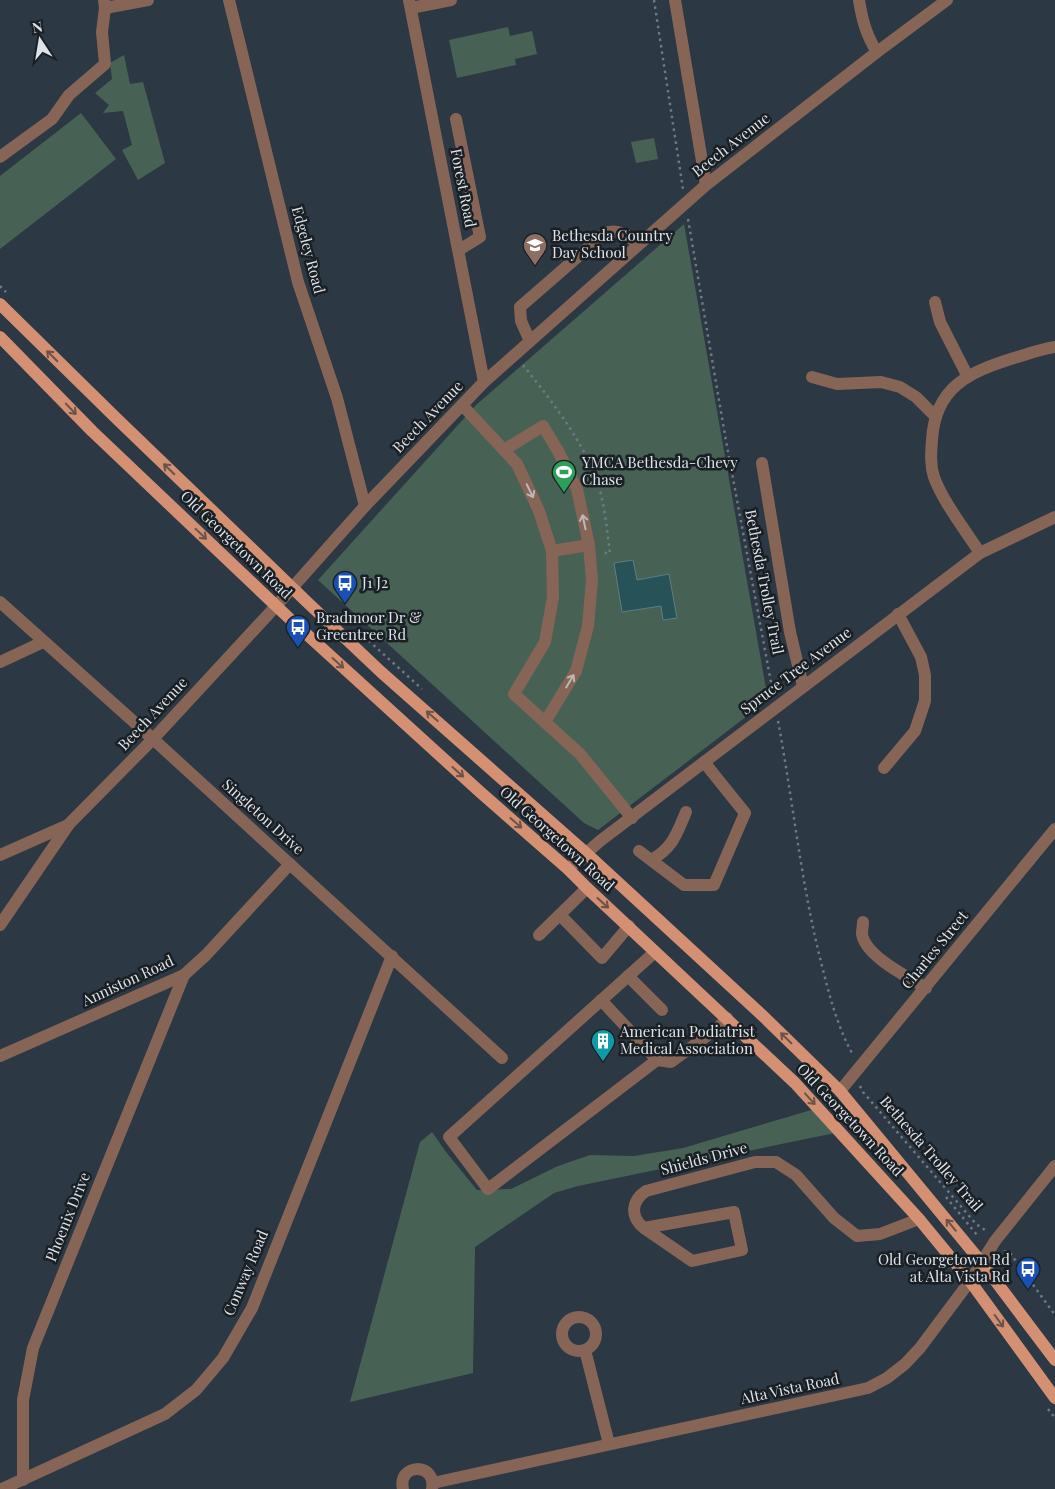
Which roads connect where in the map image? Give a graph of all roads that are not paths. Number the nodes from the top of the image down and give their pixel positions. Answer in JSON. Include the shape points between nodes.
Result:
{"nodes":[{"id":1,"x":148,"y":0,"type":"edge"},
{"id":2,"x":229,"y":0,"type":"edge"},
{"id":3,"x":452,"y":0,"type":"edge"},
{"id":4,"x":675,"y":0,"type":"edge"},
{"id":5,"x":859,"y":0,"type":"edge"},
{"id":6,"x":947,"y":0,"type":"edge"},
{"id":7,"x":105,"y":4,"type":"edge"},
{"id":8,"x":410,"y":4,"type":"edge"},
{"id":9,"x":877,"y":52,"type":"junction"},
{"id":10,"x":456,"y":119,"type":"dead end"},
{"id":11,"x":463,"y":153,"type":"junction"},
{"id":12,"x":440,"y":156,"type":"junction"},
{"id":13,"x":0,"y":157,"type":"edge"},
{"id":14,"x":706,"y":184,"type":"junction"},
{"id":15,"x":639,"y":244,"type":"junction"},
{"id":16,"x":459,"y":250,"type":"junction"},
{"id":17,"x":935,"y":302,"type":"dead end"},
{"id":18,"x":0,"y":304,"type":"edge"},
{"id":19,"x":0,"y":337,"type":"edge"},
{"id":20,"x":530,"y":341,"type":"junction"},
{"id":21,"x":1055,"y":346,"type":"edge"},
{"id":22,"x":812,"y":377,"type":"dead end"},
{"id":23,"x":968,"y":377,"type":"junction"},
{"id":24,"x":484,"y":382,"type":"junction"},
{"id":25,"x":462,"y":405,"type":"junction"},
{"id":26,"x":936,"y":417,"type":"junction"},
{"id":27,"x":504,"y":450,"type":"junction"},
{"id":28,"x":762,"y":463,"type":"dead end"},
{"id":29,"x":365,"y":506,"type":"junction"},
{"id":30,"x":1055,"y":517,"type":"edge"},
{"id":31,"x":589,"y":546,"type":"junction"},
{"id":32,"x":552,"y":551,"type":"junction"},
{"id":33,"x":980,"y":553,"type":"junction"},
{"id":34,"x":292,"y":588,"type":"junction"},
{"id":35,"x":0,"y":602,"type":"edge"},
{"id":36,"x":276,"y":606,"type":"junction"},
{"id":37,"x":898,"y":614,"type":"junction"},
{"id":38,"x":44,"y":642,"type":"junction"},
{"id":39,"x":0,"y":662,"type":"edge"},
{"id":40,"x":803,"y":686,"type":"junction"},
{"id":41,"x":545,"y":722,"type":"junction"},
{"id":42,"x":153,"y":739,"type":"junction"},
{"id":43,"x":704,"y":762,"type":"junction"},
{"id":44,"x":884,"y":768,"type":"dead end"},
{"id":45,"x":686,"y":812,"type":"dead end"},
{"id":46,"x":632,"y":818,"type":"junction"},
{"id":47,"x":70,"y":824,"type":"junction"},
{"id":48,"x":1055,"y":829,"type":"edge"},
{"id":49,"x":639,"y":851,"type":"dead end"},
{"id":50,"x":586,"y":852,"type":"junction"},
{"id":51,"x":0,"y":856,"type":"edge"},
{"id":52,"x":651,"y":860,"type":"junction"},
{"id":53,"x":290,"y":864,"type":"junction"},
{"id":54,"x":568,"y":869,"type":"junction"},
{"id":55,"x":587,"y":888,"type":"junction"},
{"id":56,"x":4,"y":906,"type":"edge"},
{"id":57,"x":560,"y":915,"type":"junction"},
{"id":58,"x":863,"y":922,"type":"dead end"},
{"id":59,"x":0,"y":925,"type":"edge"},
{"id":60,"x":629,"y":926,"type":"junction"},
{"id":61,"x":539,"y":935,"type":"dead end"},
{"id":62,"x":655,"y":952,"type":"junction"},
{"id":63,"x":392,"y":956,"type":"junction"},
{"id":64,"x":184,"y":975,"type":"junction"},
{"id":65,"x":628,"y":976,"type":"junction"},
{"id":66,"x":926,"y":988,"type":"junction"},
{"id":67,"x":601,"y":1000,"type":"junction"},
{"id":68,"x":662,"y":1010,"type":"dead end"},
{"id":69,"x":727,"y":1018,"type":"junction"},
{"id":70,"x":0,"y":1056,"type":"edge"},
{"id":71,"x":502,"y":1058,"type":"dead end"},
{"id":72,"x":656,"y":1060,"type":"junction"},
{"id":73,"x":840,"y":1091,"type":"junction"},
{"id":74,"x":1055,"y":1166,"type":"edge"},
{"id":75,"x":919,"y":1219,"type":"junction"},
{"id":76,"x":644,"y":1228,"type":"junction"},
{"id":77,"x":982,"y":1263,"type":"junction"},
{"id":78,"x":970,"y":1281,"type":"junction"},
{"id":79,"x":586,"y":1350,"type":"dead end"},
{"id":80,"x":1055,"y":1360,"type":"edge"},
{"id":81,"x":1055,"y":1398,"type":"edge"},
{"id":82,"x":609,"y":1444,"type":"junction"},
{"id":83,"x":23,"y":1480,"type":"junction"},
{"id":84,"x":432,"y":1486,"type":"edge"},
{"id":85,"x":2,"y":1489,"type":"edge"},
{"id":86,"x":403,"y":1489,"type":"edge"}],
"edges":[{"from":1,"to":7,"type":"street"},
{"from":2,"to":29,"type":"street","name":"Edgeley Road","via":[[298,282],[337,398]]},
{"from":3,"to":8,"type":"street"},
{"from":4,"to":14,"type":"street"},
{"from":5,"to":9,"type":"street","via":[[862,21]]},
{"from":6,"to":9,"type":"street","name":"Beech Avenue"},
{"from":7,"to":13,"type":"street","via":[[102,32],[105,64],[69,95],[52,120]]},
{"from":8,"to":12,"type":"street","name":"Forest Road"},
{"from":9,"to":14,"type":"street","name":"Beech Avenue"},
{"from":10,"to":11,"type":"street"},
{"from":11,"to":12,"type":"street"},
{"from":11,"to":16,"type":"street","via":[[480,236]]},
{"from":12,"to":16,"type":"street","name":"Forest Road"},
{"from":14,"to":15,"type":"street","name":"Beech Avenue"},
{"from":15,"to":20,"type":"street","name":"Beech Avenue"},
{"from":15,"to":20,"type":"street","via":[[621,232],[605,233],[520,307],[520,316]]},
{"from":16,"to":24,"type":"street","name":"Forest Road"},
{"from":17,"to":23,"type":"street","via":[[940,322]]},
{"from":34,"to":18,"type":"main road","name":"Old Georgetown Road","one_way":true},
{"from":19,"to":36,"type":"main road","name":"Old Georgetown Road","one_way":true,"via":[[92,431]]},
{"from":20,"to":24,"type":"street","name":"Beech Avenue"},
{"from":21,"to":23,"type":"street","via":[[983,368]]},
{"from":22,"to":26,"type":"street","via":[[837,384],[880,382],[900,387],[916,397]]},
{"from":23,"to":26,"type":"street","via":[[956,384],[944,398]]},
{"from":24,"to":25,"type":"street","name":"Beech Avenue"},
{"from":25,"to":27,"type":"street"},
{"from":25,"to":29,"type":"street","name":"Beech Avenue"},
{"from":26,"to":33,"type":"street","via":[[930,458],[934,478]]},
{"from":31,"to":27,"type":"street","one_way":true,"via":[[577,489],[543,426]]},
{"from":27,"to":32,"type":"street","one_way":true,"via":[[517,464],[540,511]]},
{"from":28,"to":40,"type":"street","via":[[790,632]]},
{"from":29,"to":34,"type":"street","name":"Beech Avenue"},
{"from":30,"to":33,"type":"street","name":"Spruce Tree Avenue"},
{"from":31,"to":32,"type":"street"},
{"from":41,"to":31,"type":"street","one_way":true,"via":[[576,671],[588,626],[592,580]]},
{"from":32,"to":41,"type":"street","via":[[553,597],[545,642],[514,694]]},
{"from":33,"to":37,"type":"street","name":"Spruce Tree Avenue"},
{"from":34,"to":36,"type":"street","name":"Beech Avenue"},
{"from":50,"to":34,"type":"main road","name":"Old Georgetown Road","one_way":true,"via":[[381,672]]},
{"from":35,"to":38,"type":"street","name":"Singleton Drive"},
{"from":36,"to":42,"type":"street","name":"Beech Avenue"},
{"from":36,"to":54,"type":"main road","name":"Old Georgetown Road","one_way":true},
{"from":37,"to":40,"type":"street","name":"Spruce Tree Avenue"},
{"from":37,"to":44,"type":"street","via":[[921,657],[925,701],[915,731]]},
{"from":38,"to":39,"type":"street"},
{"from":38,"to":42,"type":"street","name":"Singleton Drive"},
{"from":40,"to":43,"type":"street","name":"Spruce Tree Avenue"},
{"from":41,"to":46,"type":"street","via":[[580,754]]},
{"from":42,"to":47,"type":"street","name":"Beech Avenue"},
{"from":42,"to":53,"type":"street","name":"Singleton Drive"},
{"from":43,"to":46,"type":"street","name":"Spruce Tree Avenue"},
{"from":43,"to":52,"type":"street","via":[[745,813],[714,885],[684,885]]},
{"from":45,"to":52,"type":"street","via":[[672,843]]},
{"from":46,"to":50,"type":"street","name":"Spruce Tree Avenue"},
{"from":47,"to":51,"type":"street"},
{"from":47,"to":56,"type":"street","name":"Beech Avenue"},
{"from":48,"to":66,"type":"street","name":"Charles Street"},
{"from":49,"to":52,"type":"street"},
{"from":50,"to":54,"type":"street","name":"Spruce Tree Avenue"},
{"from":73,"to":50,"type":"main road","name":"Old Georgetown Road","one_way":true},
{"from":53,"to":63,"type":"street","name":"Singleton Drive"},
{"from":53,"to":64,"type":"street","name":"Anniston Road"},
{"from":54,"to":55,"type":"main road","name":"Old Georgetown Road"},
{"from":55,"to":57,"type":"street"},
{"from":55,"to":60,"type":"main road","name":"Old Georgetown Road","one_way":true},
{"from":56,"to":59,"type":"street","name":"Beech Avenue"},
{"from":57,"to":60,"type":"street","via":[[602,958]]},
{"from":57,"to":61,"type":"street"},
{"from":58,"to":66,"type":"street","via":[[862,935],[873,953]]},
{"from":60,"to":62,"type":"main road","name":"Old Georgetown Road"},
{"from":62,"to":65,"type":"street"},
{"from":62,"to":69,"type":"main road","name":"Old Georgetown Road"},
{"from":63,"to":71,"type":"street","name":"Singleton Drive"},
{"from":63,"to":83,"type":"street","name":"Conway Road","via":[[252,1308],[223,1358],[196,1390],[165,1414]]},
{"from":64,"to":70,"type":"street","name":"Anniston Road"},
{"from":64,"to":83,"type":"street","name":"Phoenix Drive","via":[[33,1348],[23,1400]]},
{"from":65,"to":67,"type":"street"},
{"from":65,"to":68,"type":"street"},
{"from":66,"to":73,"type":"street","name":"Charles Street"},
{"from":67,"to":72,"type":"street"},
{"from":67,"to":72,"type":"street","via":[[449,1137],[488,1189]]},
{"from":69,"to":72,"type":"street","via":[[720,1027],[671,1062]]},
{"from":69,"to":75,"type":"main road","name":"Old Georgetown Road","one_way":true,"via":[[795,1083]]},
{"from":77,"to":73,"type":"main road","name":"Old Georgetown Road","one_way":true},
{"from":74,"to":77,"type":"street","name":"Alta Vista Road","via":[[995,1241]]},
{"from":75,"to":76,"type":"street","name":"Shields Drive","via":[[880,1234],[857,1236],[834,1218],[796,1175],[776,1162],[755,1162],[646,1191],[634,1206],[635,1218]]},
{"from":75,"to":78,"type":"main road","name":"Old Georgetown Road"},
{"from":76,"to":76,"type":"street","via":[[692,1261],[742,1250],[734,1212]]},
{"from":77,"to":78,"type":"street","name":"Alta Vista Road"},
{"from":77,"to":80,"type":"main road","name":"Old Georgetown Road"},
{"from":78,"to":81,"type":"main road","name":"Old Georgetown Road","one_way":true},
{"from":78,"to":82,"type":"street","name":"Alta Vista Road","via":[[905,1364],[868,1388]]},
{"from":79,"to":82,"type":"street"},
{"from":82,"to":84,"type":"street","name":"Alta Vista Road"},
{"from":83,"to":85,"type":"street","name":"Conway Road"},
{"from":84,"to":86,"type":"street","name":"Alta Vista Road","via":[[424,1470],[414,1469],[405,1475]]}]}
